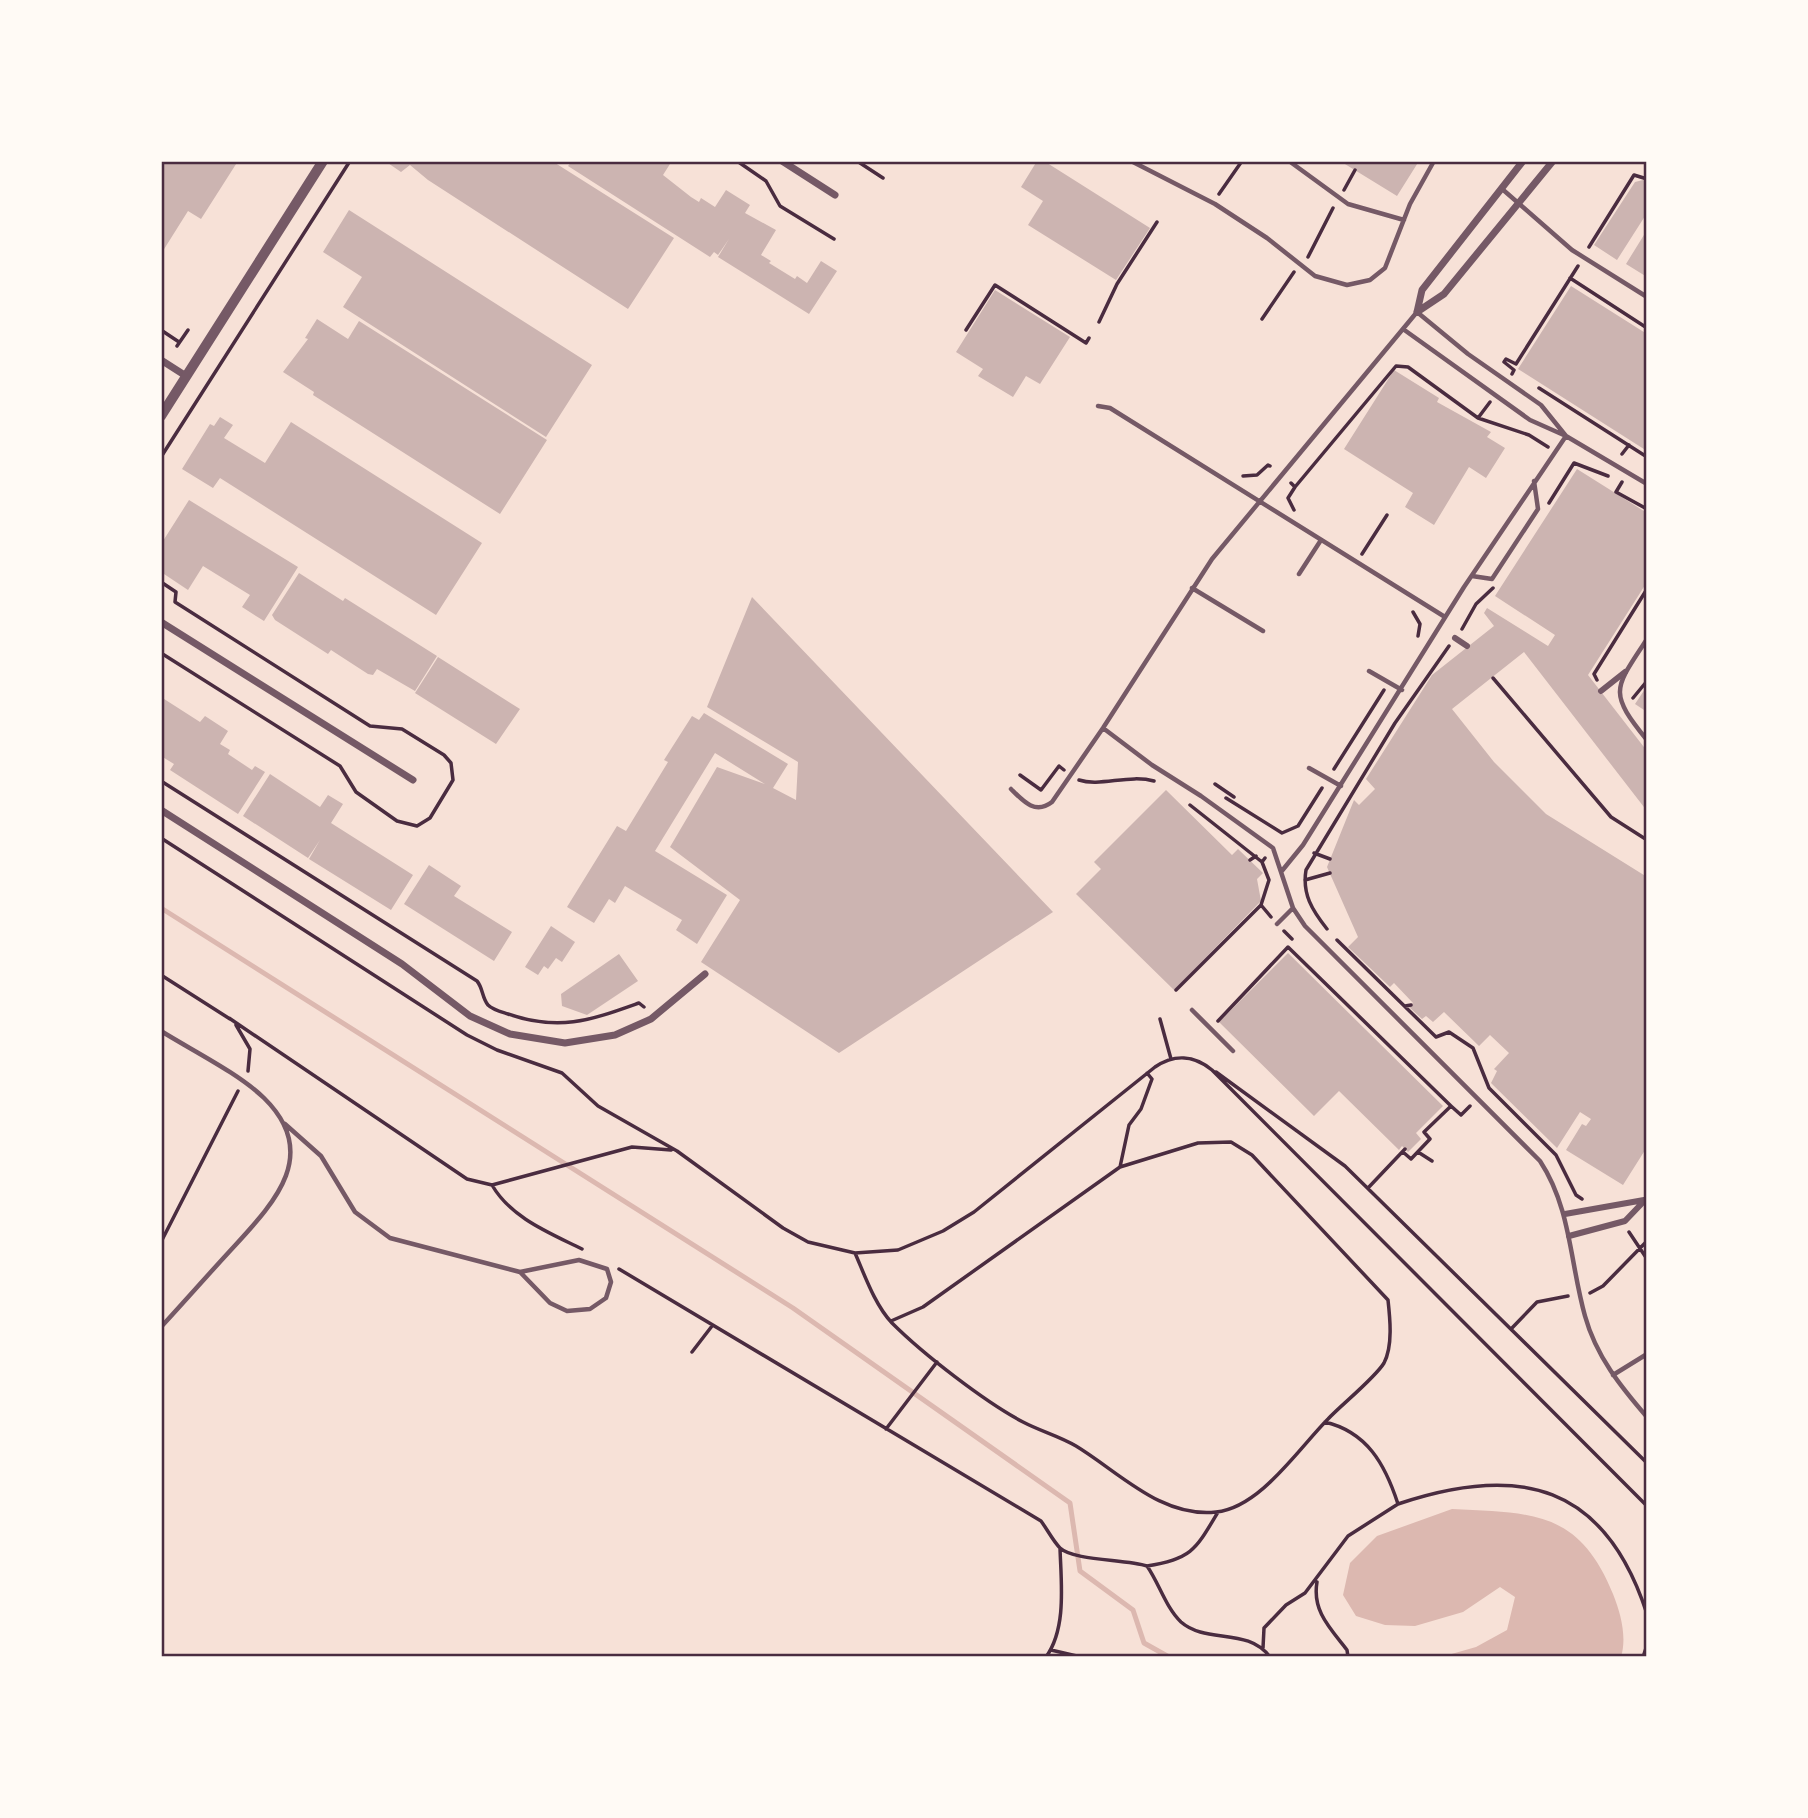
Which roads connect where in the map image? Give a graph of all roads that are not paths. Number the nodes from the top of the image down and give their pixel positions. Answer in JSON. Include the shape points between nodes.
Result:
{"nodes":[{"id":1,"x":323,"y":161,"type":"edge"},
{"id":2,"x":782,"y":161,"type":"edge"},
{"id":3,"x":1131,"y":161,"type":"edge"},
{"id":4,"x":1289,"y":161,"type":"edge"},
{"id":5,"x":1434,"y":161,"type":"edge"},
{"id":6,"x":1523,"y":161,"type":"edge"},
{"id":7,"x":1553,"y":161,"type":"edge"},
{"id":8,"x":1501,"y":188,"type":"junction"},
{"id":9,"x":835,"y":195,"type":"dead end"},
{"id":10,"x":1517,"y":203,"type":"junction"},
{"id":11,"x":1404,"y":220,"type":"junction"},
{"id":12,"x":1647,"y":297,"type":"edge"},
{"id":13,"x":1417,"y":312,"type":"junction"},
{"id":14,"x":1403,"y":329,"type":"junction"},
{"id":15,"x":161,"y":360,"type":"edge"},
{"id":16,"x":186,"y":376,"type":"junction"},
{"id":17,"x":1098,"y":406,"type":"dead end"},
{"id":18,"x":161,"y":416,"type":"edge"},
{"id":19,"x":1566,"y":436,"type":"junction"},
{"id":20,"x":1534,"y":480,"type":"junction"},
{"id":21,"x":1647,"y":484,"type":"edge"},
{"id":22,"x":1258,"y":500,"type":"junction"},
{"id":23,"x":1321,"y":540,"type":"junction"},
{"id":24,"x":1300,"y":574,"type":"dead end"},
{"id":25,"x":1472,"y":575,"type":"junction"},
{"id":26,"x":1192,"y":588,"type":"junction"},
{"id":27,"x":1446,"y":617,"type":"junction"},
{"id":28,"x":161,"y":622,"type":"edge"},
{"id":29,"x":1262,"y":631,"type":"dead end"},
{"id":30,"x":1455,"y":638,"type":"road end"},
{"id":31,"x":1647,"y":639,"type":"edge"},
{"id":32,"x":1467,"y":646,"type":"dead end"},
{"id":33,"x":1369,"y":671,"type":"dead end"},
{"id":34,"x":1625,"y":671,"type":"junction"},
{"id":35,"x":1402,"y":690,"type":"junction"},
{"id":36,"x":1601,"y":691,"type":"dead end"},
{"id":37,"x":1104,"y":728,"type":"junction"},
{"id":38,"x":1647,"y":740,"type":"edge"},
{"id":39,"x":1309,"y":768,"type":"dead end"},
{"id":40,"x":413,"y":780,"type":"dead end"},
{"id":41,"x":1341,"y":786,"type":"junction"},
{"id":42,"x":1011,"y":789,"type":"dead end"},
{"id":43,"x":161,"y":810,"type":"edge"},
{"id":44,"x":1281,"y":872,"type":"junction"},
{"id":45,"x":1293,"y":908,"type":"junction"},
{"id":46,"x":1277,"y":924,"type":"road end"},
{"id":47,"x":705,"y":974,"type":"dead end"},
{"id":48,"x":1192,"y":1010,"type":"dead end"},
{"id":49,"x":161,"y":1031,"type":"edge"},
{"id":50,"x":1233,"y":1051,"type":"dead end"},
{"id":51,"x":285,"y":1124,"type":"junction"},
{"id":52,"x":1646,"y":1199,"type":"edge"},
{"id":53,"x":1565,"y":1214,"type":"junction"},
{"id":54,"x":1569,"y":1236,"type":"junction"},
{"id":55,"x":520,"y":1272,"type":"junction"},
{"id":56,"x":161,"y":1327,"type":"edge"},
{"id":57,"x":1647,"y":1354,"type":"edge"},
{"id":58,"x":1613,"y":1375,"type":"junction"},
{"id":59,"x":1647,"y":1417,"type":"edge"}],
"edges":[{"from":1,"to":16,"type":"street"},
{"from":2,"to":9,"type":"street"},
{"from":3,"to":11,"type":"lane","via":[[1216,204],[1329,282],[1358,284],[1375,278],[1389,262]]},
{"from":4,"to":11,"type":"lane","via":[[1348,204]]},
{"from":5,"to":11,"type":"lane"},
{"from":6,"to":8,"type":"street"},
{"from":7,"to":10,"type":"street"},
{"from":8,"to":10,"type":"lane"},
{"from":8,"to":13,"type":"street","via":[[1422,290]]},
{"from":10,"to":12,"type":"lane","via":[[1572,250]]},
{"from":10,"to":13,"type":"street","via":[[1444,294]]},
{"from":13,"to":14,"type":"lane"},
{"from":13,"to":19,"type":"lane","via":[[1541,405]]},
{"from":14,"to":19,"type":"lane","via":[[1530,419]]},
{"from":14,"to":22,"type":"lane"},
{"from":15,"to":16,"type":"street"},
{"from":16,"to":18,"type":"street"},
{"from":17,"to":22,"type":"lane","via":[[1110,408]]},
{"from":19,"to":20,"type":"lane"},
{"from":19,"to":21,"type":"lane"},
{"from":20,"to":25,"type":"lane"},
{"from":20,"to":25,"type":"lane","via":[[1538,509],[1492,579]]},
{"from":22,"to":23,"type":"lane"},
{"from":22,"to":26,"type":"lane"},
{"from":23,"to":24,"type":"lane"},
{"from":23,"to":27,"type":"lane"},
{"from":25,"to":27,"type":"lane"},
{"from":26,"to":29,"type":"lane"},
{"from":26,"to":37,"type":"lane"},
{"from":27,"to":35,"type":"lane"},
{"from":28,"to":40,"type":"street"},
{"from":30,"to":32,"type":"street"},
{"from":31,"to":34,"type":"lane"},
{"from":33,"to":35,"type":"lane"},
{"from":34,"to":36,"type":"street"},
{"from":34,"to":38,"type":"lane","via":[[1621,706]]},
{"from":35,"to":41,"type":"lane"},
{"from":37,"to":42,"type":"lane","via":[[1052,802],[1041,807],[1028,805]]},
{"from":37,"to":44,"type":"lane","via":[[1273,848]]},
{"from":39,"to":41,"type":"lane"},
{"from":41,"to":44,"type":"lane"},
{"from":43,"to":47,"type":"street","via":[[402,964],[470,1016],[510,1034],[551,1043],[615,1035],[651,1019]]},
{"from":44,"to":45,"type":"lane"},
{"from":45,"to":46,"type":"lane"},
{"from":45,"to":53,"type":"lane","via":[[1305,926],[1540,1161]]},
{"from":48,"to":50,"type":"lane"},
{"from":49,"to":51,"type":"lane","via":[[264,1098]]},
{"from":51,"to":55,"type":"lane","via":[[314,1147],[346,1200],[376,1230],[408,1245]]},
{"from":51,"to":56,"type":"lane","via":[[290,1157],[278,1197]]},
{"from":52,"to":53,"type":"street"},
{"from":52,"to":54,"type":"street","via":[[1625,1221]]},
{"from":53,"to":54,"type":"lane"},
{"from":54,"to":58,"type":"lane","via":[[1585,1317]]},
{"from":55,"to":55,"type":"lane","via":[[587,1261],[607,1269],[611,1282],[599,1304],[579,1312],[567,1311],[550,1303]]},
{"from":57,"to":58,"type":"lane"},
{"from":58,"to":59,"type":"lane"}]}
